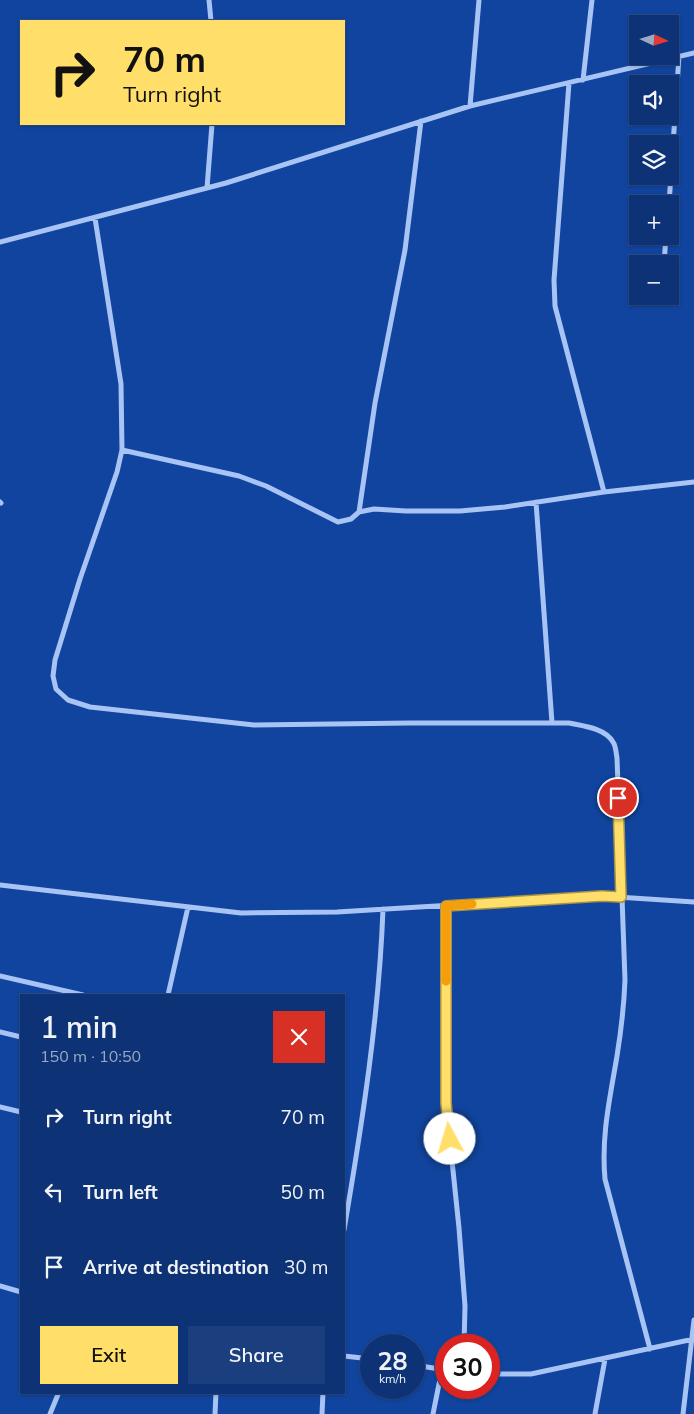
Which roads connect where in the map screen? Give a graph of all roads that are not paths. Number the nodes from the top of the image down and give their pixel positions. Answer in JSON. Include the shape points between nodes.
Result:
{"nodes":[{"id":1,"x":209,"y":0,"type":"edge"},
{"id":2,"x":479,"y":0,"type":"edge"},
{"id":3,"x":592,"y":0,"type":"edge"},
{"id":4,"x":211,"y":20,"type":"edge"},
{"id":5,"x":694,"y":53,"type":"edge"},
{"id":6,"x":679,"y":56,"type":"edge"},
{"id":7,"x":643,"y":65,"type":"edge"},
{"id":8,"x":678,"y":65,"type":"edge"},
{"id":9,"x":583,"y":80,"type":"junction"},
{"id":10,"x":569,"y":83,"type":"junction"},
{"id":11,"x":470,"y":106,"type":"junction"},
{"id":12,"x":421,"y":121,"type":"junction"},
{"id":13,"x":212,"y":125,"type":"edge"},
{"id":14,"x":207,"y":188,"type":"junction"},
{"id":15,"x":670,"y":195,"type":"edge"},
{"id":16,"x":96,"y":218,"type":"junction"},
{"id":17,"x":0,"y":242,"type":"edge"},
{"id":18,"x":122,"y":450,"type":"junction"},
{"id":19,"x":694,"y":482,"type":"edge"},
{"id":20,"x":604,"y":492,"type":"junction"},
{"id":21,"x":536,"y":502,"type":"junction"},
{"id":22,"x":359,"y":512,"type":"junction"},
{"id":23,"x":552,"y":723,"type":"junction"},
{"id":24,"x":0,"y":885,"type":"edge"},
{"id":25,"x":621,"y":897,"type":"junction"},
{"id":26,"x":694,"y":902,"type":"edge"},
{"id":27,"x":446,"y":906,"type":"junction"},
{"id":28,"x":188,"y":907,"type":"junction"},
{"id":29,"x":384,"y":909,"type":"junction"},
{"id":30,"x":0,"y":976,"type":"edge"},
{"id":31,"x":78,"y":994,"type":"edge"},
{"id":32,"x":168,"y":994,"type":"edge"},
{"id":33,"x":0,"y":1032,"type":"edge"},
{"id":34,"x":20,"y":1037,"type":"edge"},
{"id":35,"x":0,"y":1107,"type":"edge"},
{"id":36,"x":20,"y":1112,"type":"edge"},
{"id":37,"x":345,"y":1223,"type":"edge"},
{"id":38,"x":0,"y":1286,"type":"edge"},
{"id":39,"x":20,"y":1292,"type":"edge"},
{"id":40,"x":694,"y":1320,"type":"edge"},
{"id":41,"x":464,"y":1334,"type":"edge"},
{"id":42,"x":693,"y":1339,"type":"edge"},
{"id":43,"x":650,"y":1349,"type":"junction"},
{"id":44,"x":345,"y":1356,"type":"edge"},
{"id":45,"x":360,"y":1358,"type":"edge"},
{"id":46,"x":605,"y":1359,"type":"junction"},
{"id":47,"x":500,"y":1374,"type":"edge"},
{"id":48,"x":57,"y":1394,"type":"edge"},
{"id":49,"x":216,"y":1394,"type":"edge"},
{"id":50,"x":323,"y":1394,"type":"edge"},
{"id":51,"x":437,"y":1399,"type":"edge"},
{"id":52,"x":50,"y":1414,"type":"edge"},
{"id":53,"x":215,"y":1414,"type":"edge"},
{"id":54,"x":322,"y":1414,"type":"edge"},
{"id":55,"x":433,"y":1414,"type":"edge"},
{"id":56,"x":595,"y":1414,"type":"edge"},
{"id":57,"x":683,"y":1414,"type":"edge"}],
"edges":[{"from":1,"to":4,"type":"street"},
{"from":2,"to":11,"type":"street"},
{"from":3,"to":9,"type":"street"},
{"from":5,"to":6,"type":"street"},
{"from":7,"to":9,"type":"street"},
{"from":8,"to":15,"type":"street"},
{"from":9,"to":10,"type":"street"},
{"from":10,"to":11,"type":"street"},
{"from":10,"to":20,"type":"street","via":[[554,280],[555,306]]},
{"from":11,"to":12,"type":"street"},
{"from":12,"to":14,"type":"street"},
{"from":12,"to":22,"type":"street","via":[[405,250],[375,403]]},
{"from":13,"to":14,"type":"street"},
{"from":14,"to":16,"type":"street"},
{"from":16,"to":17,"type":"street"},
{"from":16,"to":18,"type":"street","via":[[120,384]]},
{"from":18,"to":22,"type":"street","via":[[239,476],[338,522],[351,519]]},
{"from":18,"to":23,"type":"street","via":[[54,660],[56,689],[68,700],[90,707],[254,725]]},
{"from":19,"to":20,"type":"street"},
{"from":20,"to":21,"type":"street"},
{"from":21,"to":22,"type":"street","via":[[460,511],[374,509]]},
{"from":21,"to":23,"type":"street"},
{"from":23,"to":25,"type":"street","via":[[594,729],[606,734],[614,743]]},
{"from":24,"to":28,"type":"street"},
{"from":25,"to":26,"type":"street"},
{"from":25,"to":27,"type":"street"},
{"from":25,"to":43,"type":"street","via":[[624,1012],[603,1156],[605,1179]]},
{"from":27,"to":29,"type":"street"},
{"from":27,"to":41,"type":"street","via":[[446,1103],[459,1228]]},
{"from":28,"to":29,"type":"street","via":[[240,913]]},
{"from":28,"to":32,"type":"street"},
{"from":29,"to":37,"type":"street","via":[[371,1052]]},
{"from":30,"to":31,"type":"street"},
{"from":33,"to":34,"type":"street"},
{"from":35,"to":36,"type":"street"},
{"from":38,"to":39,"type":"street"},
{"from":40,"to":42,"type":"street"},
{"from":42,"to":43,"type":"street"},
{"from":42,"to":57,"type":"street"},
{"from":43,"to":46,"type":"street"},
{"from":44,"to":45,"type":"street"},
{"from":46,"to":47,"type":"street","via":[[531,1374]]},
{"from":46,"to":56,"type":"street"},
{"from":48,"to":52,"type":"street"},
{"from":49,"to":53,"type":"street"},
{"from":50,"to":54,"type":"street"},
{"from":51,"to":55,"type":"street"}]}
